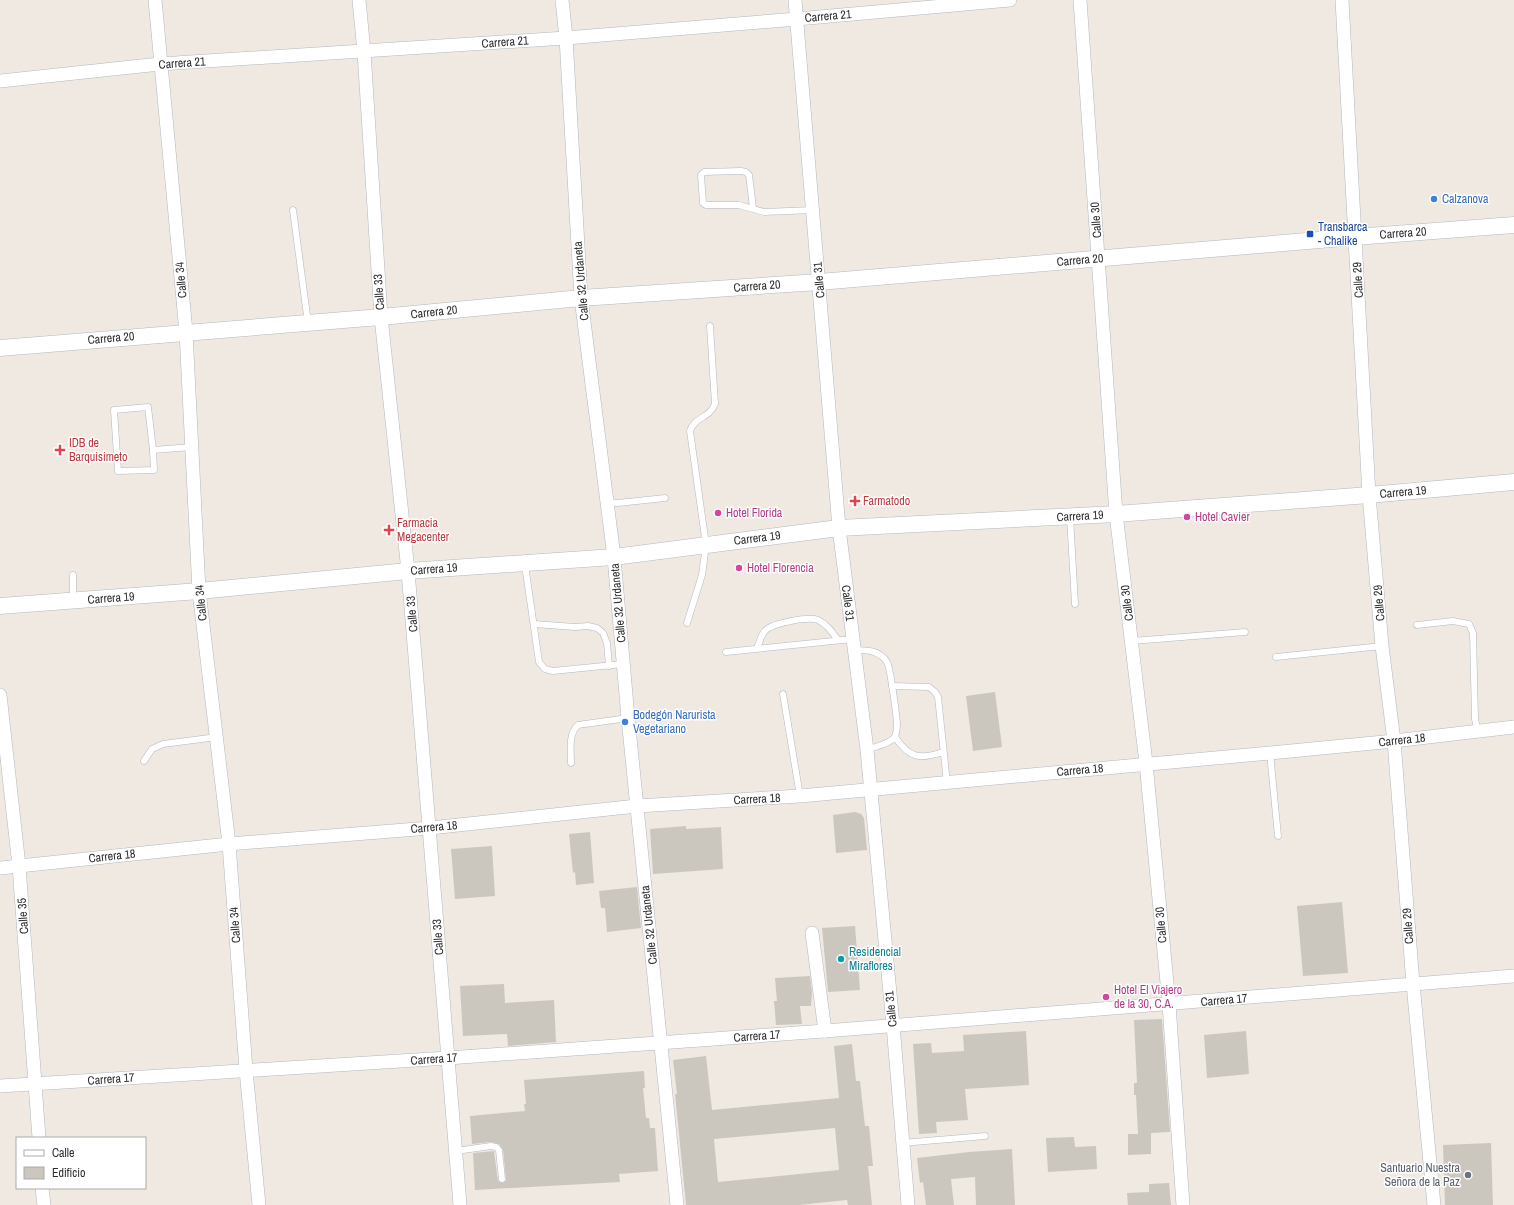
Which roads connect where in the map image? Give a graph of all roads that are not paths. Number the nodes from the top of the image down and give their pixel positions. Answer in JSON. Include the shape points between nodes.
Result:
{"nodes":[{"id":1,"x":155,"y":0,"type":"edge"},
{"id":2,"x":359,"y":0,"type":"edge"},
{"id":3,"x":562,"y":0,"type":"edge"},
{"id":4,"x":795,"y":0,"type":"edge"},
{"id":5,"x":1010,"y":0,"type":"edge"},
{"id":6,"x":1080,"y":0,"type":"edge"},
{"id":7,"x":1342,"y":0,"type":"edge"},
{"id":8,"x":797,"y":19,"type":"junction"},
{"id":9,"x":566,"y":38,"type":"junction"},
{"id":10,"x":364,"y":52,"type":"junction"},
{"id":11,"x":160,"y":64,"type":"junction"},
{"id":12,"x":0,"y":81,"type":"edge"},
{"id":13,"x":753,"y":208,"type":"junction"},
{"id":14,"x":293,"y":210,"type":"dead end"},
{"id":15,"x":813,"y":210,"type":"junction"},
{"id":16,"x":1514,"y":225,"type":"edge"},
{"id":17,"x":1356,"y":237,"type":"junction"},
{"id":18,"x":1099,"y":258,"type":"junction"},
{"id":19,"x":819,"y":282,"type":"junction"},
{"id":20,"x":581,"y":298,"type":"junction"},
{"id":21,"x":381,"y":317,"type":"junction"},
{"id":22,"x":308,"y":323,"type":"junction"},
{"id":23,"x":710,"y":326,"type":"dead end"},
{"id":24,"x":186,"y":332,"type":"junction"},
{"id":25,"x":0,"y":348,"type":"edge"},
{"id":26,"x":192,"y":447,"type":"junction"},
{"id":27,"x":153,"y":450,"type":"junction"},
{"id":28,"x":1514,"y":482,"type":"edge"},
{"id":29,"x":1369,"y":495,"type":"junction"},
{"id":30,"x":665,"y":498,"type":"dead end"},
{"id":31,"x":607,"y":502,"type":"junction"},
{"id":32,"x":1116,"y":514,"type":"junction"},
{"id":33,"x":1070,"y":516,"type":"junction"},
{"id":34,"x":839,"y":528,"type":"junction"},
{"id":35,"x":706,"y":545,"type":"junction"},
{"id":36,"x":614,"y":557,"type":"junction"},
{"id":37,"x":525,"y":563,"type":"junction"},
{"id":38,"x":408,"y":571,"type":"junction"},
{"id":39,"x":73,"y":575,"type":"dead end"},
{"id":40,"x":199,"y":591,"type":"junction"},
{"id":41,"x":74,"y":600,"type":"junction"},
{"id":42,"x":1075,"y":604,"type":"dead end"},
{"id":43,"x":0,"y":606,"type":"edge"},
{"id":44,"x":687,"y":623,"type":"dead end"},
{"id":45,"x":534,"y":624,"type":"junction"},
{"id":46,"x":1417,"y":626,"type":"dead end"},
{"id":47,"x":1245,"y":632,"type":"dead end"},
{"id":48,"x":838,"y":640,"type":"junction"},
{"id":49,"x":1132,"y":641,"type":"junction"},
{"id":50,"x":854,"y":645,"type":"junction"},
{"id":51,"x":1382,"y":646,"type":"junction"},
{"id":52,"x":757,"y":648,"type":"junction"},
{"id":53,"x":726,"y":652,"type":"dead end"},
{"id":54,"x":1276,"y":657,"type":"dead end"},
{"id":55,"x":623,"y":664,"type":"junction"},
{"id":56,"x":608,"y":666,"type":"junction"},
{"id":57,"x":892,"y":686,"type":"junction"},
{"id":58,"x":784,"y":694,"type":"dead end"},
{"id":59,"x":0,"y":695,"type":"edge"},
{"id":60,"x":628,"y":718,"type":"junction"},
{"id":61,"x":1514,"y":727,"type":"edge"},
{"id":62,"x":1478,"y":732,"type":"junction"},
{"id":63,"x":217,"y":737,"type":"junction"},
{"id":64,"x":895,"y":737,"type":"junction"},
{"id":65,"x":1394,"y":741,"type":"junction"},
{"id":66,"x":867,"y":750,"type":"junction"},
{"id":67,"x":943,"y":752,"type":"junction"},
{"id":68,"x":1270,"y":753,"type":"junction"},
{"id":69,"x":144,"y":761,"type":"dead end"},
{"id":70,"x":571,"y":764,"type":"dead end"},
{"id":71,"x":1146,"y":764,"type":"junction"},
{"id":72,"x":5,"y":772,"type":"edge"},
{"id":73,"x":947,"y":783,"type":"junction"},
{"id":74,"x":870,"y":789,"type":"junction"},
{"id":75,"x":800,"y":796,"type":"junction"},
{"id":76,"x":637,"y":806,"type":"junction"},
{"id":77,"x":430,"y":828,"type":"junction"},
{"id":78,"x":1278,"y":836,"type":"dead end"},
{"id":79,"x":229,"y":844,"type":"junction"},
{"id":80,"x":20,"y":866,"type":"junction"},
{"id":81,"x":0,"y":868,"type":"edge"},
{"id":82,"x":812,"y":933,"type":"dead end"},
{"id":83,"x":1514,"y":976,"type":"edge"},
{"id":84,"x":1413,"y":984,"type":"junction"},
{"id":85,"x":1169,"y":1004,"type":"junction"},
{"id":86,"x":893,"y":1025,"type":"junction"},
{"id":87,"x":825,"y":1031,"type":"junction"},
{"id":88,"x":661,"y":1042,"type":"junction"},
{"id":89,"x":448,"y":1058,"type":"junction"},
{"id":90,"x":246,"y":1070,"type":"junction"},
{"id":91,"x":35,"y":1084,"type":"junction"},
{"id":92,"x":0,"y":1086,"type":"edge"},
{"id":93,"x":985,"y":1136,"type":"dead end"},
{"id":94,"x":39,"y":1137,"type":"edge"},
{"id":95,"x":902,"y":1143,"type":"junction"},
{"id":96,"x":456,"y":1151,"type":"junction"},
{"id":97,"x":502,"y":1179,"type":"dead end"},
{"id":98,"x":42,"y":1189,"type":"edge"},
{"id":99,"x":44,"y":1205,"type":"edge"},
{"id":100,"x":259,"y":1205,"type":"edge"},
{"id":101,"x":460,"y":1205,"type":"edge"},
{"id":102,"x":677,"y":1205,"type":"edge"},
{"id":103,"x":908,"y":1205,"type":"edge"},
{"id":104,"x":1183,"y":1205,"type":"edge"},
{"id":105,"x":1434,"y":1205,"type":"edge"}],
"edges":[{"from":1,"to":11,"type":"street","name":"Calle 34"},
{"from":2,"to":10,"type":"street","name":"Calle 33"},
{"from":3,"to":9,"type":"street","name":"Calle 32 Urdaneta"},
{"from":4,"to":8,"type":"street","name":"Calle 31"},
{"from":5,"to":8,"type":"street","name":"Carrera 21"},
{"from":6,"to":18,"type":"street","name":"Calle 30"},
{"from":7,"to":17,"type":"street","name":"Calle 29"},
{"from":8,"to":9,"type":"street","name":"Carrera 21"},
{"from":8,"to":15,"type":"street","name":"Calle 31"},
{"from":9,"to":10,"type":"street","name":"Carrera 21"},
{"from":9,"to":20,"type":"street","name":"Calle 32 Urdaneta"},
{"from":10,"to":11,"type":"street","name":"Carrera 21"},
{"from":10,"to":21,"type":"street","name":"Calle 33"},
{"from":11,"to":12,"type":"street","name":"Carrera 21"},
{"from":11,"to":24,"type":"street","name":"Calle 34"},
{"from":13,"to":13,"type":"lane","via":[[739,205],[706,205],[703,203],[701,175],[704,172],[746,172],[749,175]]},
{"from":13,"to":15,"type":"lane","via":[[764,212]]},
{"from":14,"to":22,"type":"lane"},
{"from":15,"to":19,"type":"street","name":"Calle 31"},
{"from":16,"to":17,"type":"street","name":"Carrera 20"},
{"from":17,"to":18,"type":"street","name":"Carrera 20"},
{"from":17,"to":29,"type":"street","name":"Calle 29"},
{"from":18,"to":19,"type":"street","name":"Carrera 20"},
{"from":18,"to":32,"type":"street","name":"Calle 30"},
{"from":19,"to":20,"type":"street","name":"Carrera 20"},
{"from":19,"to":34,"type":"street","name":"Calle 31"},
{"from":20,"to":21,"type":"street","name":"Carrera 20"},
{"from":20,"to":31,"type":"street","name":"Calle 32 Urdaneta"},
{"from":21,"to":22,"type":"street","name":"Carrera 20"},
{"from":21,"to":38,"type":"street","name":"Calle 33"},
{"from":22,"to":24,"type":"street","name":"Carrera 20"},
{"from":23,"to":35,"type":"lane","via":[[715,404],[710,413],[695,422],[690,431]]},
{"from":24,"to":25,"type":"street","name":"Carrera 20"},
{"from":24,"to":26,"type":"street","name":"Calle 34"},
{"from":26,"to":27,"type":"lane"},
{"from":26,"to":40,"type":"street","name":"Calle 34"},
{"from":27,"to":27,"type":"lane","via":[[154,470],[118,471],[114,410],[148,407]]},
{"from":28,"to":29,"type":"street","name":"Carrera 19"},
{"from":29,"to":32,"type":"street","name":"Carrera 19"},
{"from":29,"to":51,"type":"street","name":"Calle 29"},
{"from":30,"to":31,"type":"lane"},
{"from":31,"to":36,"type":"street","name":"Calle 32 Urdaneta"},
{"from":32,"to":33,"type":"street","name":"Carrera 19"},
{"from":32,"to":49,"type":"street","name":"Calle 30"},
{"from":33,"to":34,"type":"street","name":"Carrera 19"},
{"from":33,"to":42,"type":"lane"},
{"from":34,"to":35,"type":"street","name":"Carrera 19"},
{"from":34,"to":50,"type":"street","name":"Calle 31"},
{"from":35,"to":36,"type":"street","name":"Carrera 19"},
{"from":35,"to":44,"type":"lane","via":[[702,575]]},
{"from":36,"to":37,"type":"street","name":"Carrera 19"},
{"from":36,"to":55,"type":"street","name":"Calle 32 Urdaneta"},
{"from":37,"to":38,"type":"street","name":"Carrera 19"},
{"from":37,"to":45,"type":"lane"},
{"from":38,"to":40,"type":"street","name":"Carrera 19"},
{"from":38,"to":77,"type":"street","name":"Calle 33"},
{"from":39,"to":41,"type":"lane"},
{"from":40,"to":41,"type":"street","name":"Carrera 19"},
{"from":40,"to":63,"type":"street","name":"Calle 34"},
{"from":41,"to":43,"type":"street","name":"Carrera 19"},
{"from":45,"to":56,"type":"lane","via":[[597,628],[603,633],[607,643]]},
{"from":45,"to":56,"type":"lane","via":[[539,662],[545,669],[553,671]]},
{"from":46,"to":62,"type":"lane","via":[[1453,621],[1469,624],[1473,633],[1475,719]]},
{"from":47,"to":49,"type":"lane"},
{"from":48,"to":50,"type":"lane"},
{"from":48,"to":52,"type":"lane"},
{"from":48,"to":52,"type":"lane","via":[[828,627],[818,620],[800,620],[766,629]]},
{"from":49,"to":71,"type":"street","name":"Calle 30"},
{"from":50,"to":57,"type":"lane","via":[[879,653],[888,663]]},
{"from":50,"to":66,"type":"street","name":"Calle 31"},
{"from":51,"to":54,"type":"lane"},
{"from":51,"to":65,"type":"street","name":"Calle 29"},
{"from":52,"to":53,"type":"lane"},
{"from":55,"to":56,"type":"lane"},
{"from":55,"to":60,"type":"street","name":"Calle 32 Urdaneta"},
{"from":57,"to":64,"type":"lane","via":[[897,727]]},
{"from":57,"to":67,"type":"lane","via":[[929,687],[935,692],[938,697]]},
{"from":58,"to":75,"type":"lane"},
{"from":59,"to":72,"type":"street","name":"Calle 35"},
{"from":60,"to":70,"type":"lane","via":[[578,725],[573,730]]},
{"from":60,"to":76,"type":"street","name":"Calle 32 Urdaneta"},
{"from":61,"to":62,"type":"street","name":"Carrera 18"},
{"from":62,"to":65,"type":"street","name":"Carrera 18"},
{"from":63,"to":69,"type":"lane","via":[[163,744],[152,749]]},
{"from":63,"to":79,"type":"street","name":"Calle 34"},
{"from":64,"to":66,"type":"lane"},
{"from":64,"to":67,"type":"lane","via":[[901,746],[917,756],[924,757]]},
{"from":65,"to":68,"type":"street","name":"Carrera 18"},
{"from":65,"to":84,"type":"street","name":"Calle 29"},
{"from":66,"to":74,"type":"street","name":"Calle 31"},
{"from":67,"to":73,"type":"lane"},
{"from":68,"to":71,"type":"street","name":"Carrera 18"},
{"from":68,"to":78,"type":"lane"},
{"from":71,"to":73,"type":"street","name":"Carrera 18"},
{"from":71,"to":85,"type":"street","name":"Calle 30"},
{"from":72,"to":80,"type":"street","name":"Calle 35"},
{"from":73,"to":74,"type":"street","name":"Carrera 18"},
{"from":74,"to":75,"type":"street","name":"Carrera 18"},
{"from":74,"to":86,"type":"street","name":"Calle 31"},
{"from":75,"to":76,"type":"street","name":"Carrera 18"},
{"from":76,"to":77,"type":"street","name":"Carrera 18"},
{"from":76,"to":88,"type":"street","name":"Calle 32 Urdaneta"},
{"from":77,"to":79,"type":"street","name":"Carrera 18"},
{"from":77,"to":89,"type":"street","name":"Calle 33"},
{"from":79,"to":80,"type":"street","name":"Carrera 18"},
{"from":79,"to":90,"type":"street","name":"Calle 34"},
{"from":80,"to":81,"type":"street","name":"Carrera 18"},
{"from":80,"to":91,"type":"street","name":"Calle 35"},
{"from":82,"to":87,"type":"street"},
{"from":83,"to":84,"type":"street","name":"Carrera 17"},
{"from":84,"to":85,"type":"street","name":"Carrera 17"},
{"from":84,"to":105,"type":"street","name":"Calle 29"},
{"from":85,"to":86,"type":"street","name":"Carrera 17"},
{"from":85,"to":104,"type":"street","name":"Calle 30"},
{"from":86,"to":87,"type":"street","name":"Carrera 17"},
{"from":86,"to":95,"type":"street","name":"Calle 31"},
{"from":87,"to":88,"type":"street","name":"Carrera 17"},
{"from":88,"to":89,"type":"street","name":"Carrera 17"},
{"from":88,"to":102,"type":"street","name":"Calle 32 Urdaneta"},
{"from":89,"to":90,"type":"street","name":"Carrera 17"},
{"from":89,"to":96,"type":"street","name":"Calle 33"},
{"from":90,"to":91,"type":"street","name":"Carrera 17"},
{"from":90,"to":100,"type":"street","name":"Calle 34"},
{"from":91,"to":92,"type":"street","name":"Carrera 17"},
{"from":91,"to":94,"type":"street","name":"Calle 35"},
{"from":93,"to":95,"type":"lane"},
{"from":95,"to":103,"type":"street","name":"Calle 31"},
{"from":96,"to":97,"type":"lane","via":[[496,1147],[499,1150]]},
{"from":96,"to":101,"type":"street","name":"Calle 33"},
{"from":98,"to":99,"type":"street"}]}
